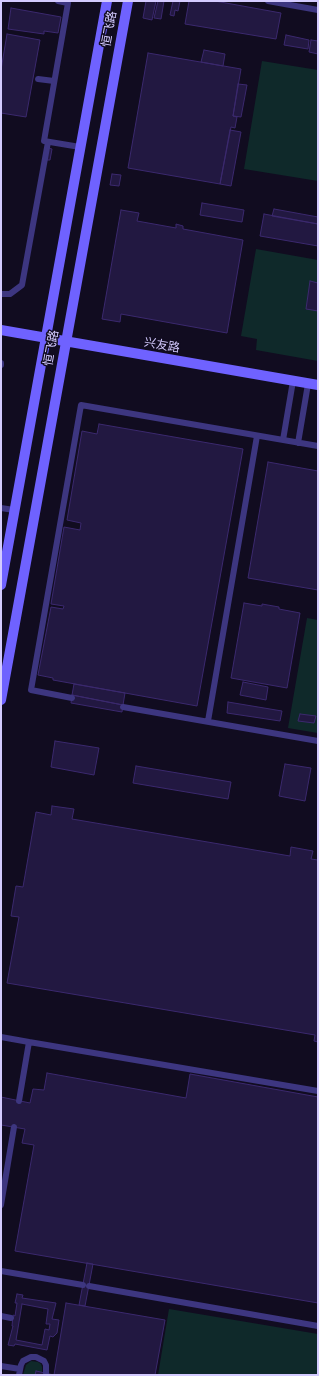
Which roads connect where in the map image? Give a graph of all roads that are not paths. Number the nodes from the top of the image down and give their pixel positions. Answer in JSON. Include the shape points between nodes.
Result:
{"nodes":[{"id":1,"x":58,"y":1,"type":"edge"},
{"id":2,"x":107,"y":1,"type":"edge"},
{"id":3,"x":128,"y":1,"type":"edge"},
{"id":4,"x":268,"y":1,"type":"edge"},
{"id":5,"x":318,"y":10,"type":"edge"},
{"id":6,"x":38,"y":79,"type":"dead end"},
{"id":7,"x":54,"y":82,"type":"junction"},
{"id":8,"x":48,"y":142,"type":"junction"},
{"id":9,"x":80,"y":147,"type":"junction"},
{"id":10,"x":1,"y":294,"type":"edge"},
{"id":11,"x":1,"y":330,"type":"edge"},
{"id":12,"x":45,"y":338,"type":"junction"},
{"id":13,"x":65,"y":342,"type":"junction"},
{"id":14,"x":293,"y":381,"type":"junction"},
{"id":15,"x":313,"y":385,"type":"edge"},
{"id":16,"x":257,"y":436,"type":"junction"},
{"id":17,"x":282,"y":440,"type":"junction"},
{"id":18,"x":298,"y":443,"type":"junction"},
{"id":19,"x":318,"y":446,"type":"edge"},
{"id":20,"x":1,"y":508,"type":"edge"},
{"id":21,"x":14,"y":510,"type":"junction"},
{"id":22,"x":1,"y":585,"type":"edge"},
{"id":23,"x":72,"y":698,"type":"dead end"},
{"id":24,"x":1,"y":700,"type":"edge"},
{"id":25,"x":123,"y":707,"type":"dead end"},
{"id":26,"x":208,"y":722,"type":"junction"},
{"id":27,"x":318,"y":741,"type":"edge"},
{"id":28,"x":1,"y":1037,"type":"edge"},
{"id":29,"x":29,"y":1042,"type":"junction"},
{"id":30,"x":318,"y":1091,"type":"edge"},
{"id":31,"x":19,"y":1100,"type":"dead end"},
{"id":32,"x":14,"y":1127,"type":"dead end"},
{"id":33,"x":1,"y":1205,"type":"edge"},
{"id":34,"x":1,"y":1271,"type":"edge"},
{"id":35,"x":1,"y":1316,"type":"edge"},
{"id":36,"x":12,"y":1318,"type":"dead end"},
{"id":37,"x":318,"y":1326,"type":"edge"},
{"id":38,"x":1,"y":1366,"type":"edge"},
{"id":39,"x":20,"y":1372,"type":"edge"},
{"id":40,"x":46,"y":1373,"type":"dead end"}],
"edges":[{"from":1,"to":7,"type":"lane","via":[[68,3]]},
{"from":2,"to":9,"type":"main road","name":"恒飞路"},
{"from":3,"to":13,"type":"main road","name":"恒飞路"},
{"from":4,"to":5,"type":"lane"},
{"from":6,"to":7,"type":"lane"},
{"from":7,"to":8,"type":"lane","via":[[44,141]]},
{"from":8,"to":9,"type":"lane"},
{"from":8,"to":10,"type":"lane","via":[[22,285],[10,294]]},
{"from":9,"to":12,"type":"main road","name":"恒飞路"},
{"from":11,"to":12,"type":"main road","name":"兴友路"},
{"from":12,"to":13,"type":"main road","name":"兴友路"},
{"from":12,"to":21,"type":"main road","name":"恒飞路"},
{"from":13,"to":14,"type":"main road","name":"兴友路"},
{"from":13,"to":24,"type":"main road","name":"恒飞路"},
{"from":14,"to":15,"type":"main road","name":"兴友路"},
{"from":14,"to":17,"type":"lane"},
{"from":15,"to":18,"type":"lane"},
{"from":16,"to":17,"type":"lane"},
{"from":16,"to":23,"type":"lane","via":[[81,405],[31,690]]},
{"from":16,"to":26,"type":"lane"},
{"from":17,"to":18,"type":"lane"},
{"from":18,"to":19,"type":"lane"},
{"from":20,"to":21,"type":"lane"},
{"from":21,"to":22,"type":"main road","name":"恒飞路"},
{"from":25,"to":26,"type":"lane"},
{"from":26,"to":27,"type":"lane"},
{"from":28,"to":29,"type":"lane"},
{"from":29,"to":30,"type":"lane"},
{"from":29,"to":31,"type":"lane"},
{"from":32,"to":33,"type":"lane"},
{"from":34,"to":37,"type":"lane"},
{"from":35,"to":36,"type":"lane"},
{"from":38,"to":39,"type":"lane"},
{"from":39,"to":40,"type":"lane","via":[[21,1365],[27,1358],[36,1357],[44,1361]]}]}
